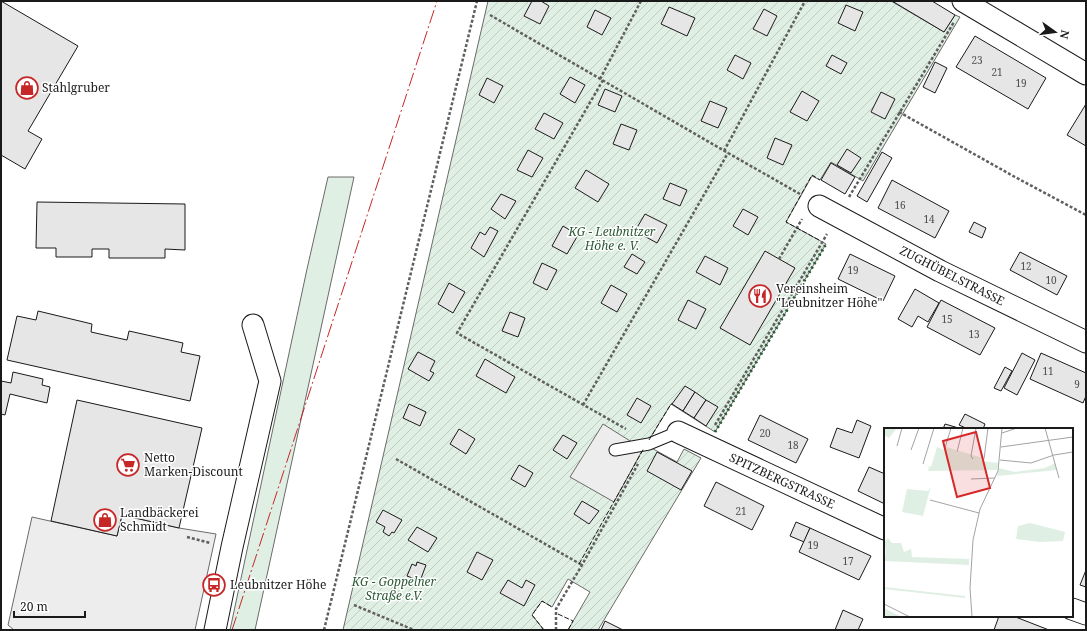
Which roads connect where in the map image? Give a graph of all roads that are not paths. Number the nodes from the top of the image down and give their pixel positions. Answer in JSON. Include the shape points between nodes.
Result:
{"nodes":[{"id":1,"x":960,"y":8,"type":"edge"},
{"id":2,"x":1086,"y":74,"type":"edge"},
{"id":3,"x":816,"y":203,"type":"road end"},
{"id":4,"x":253,"y":325,"type":"dead end"},
{"id":5,"x":1086,"y":342,"type":"edge"},
{"id":6,"x":678,"y":432,"type":"joint"},
{"id":7,"x":615,"y":450,"type":"dead end"},
{"id":8,"x":884,"y":529,"type":"edge"},
{"id":9,"x":1073,"y":609,"type":"edge"},
{"id":10,"x":1086,"y":614,"type":"edge"},
{"id":11,"x":216,"y":630,"type":"edge"}],
"edges":[{"from":1,"to":2,"type":"street"},
{"from":3,"to":5,"type":"street","name":"ZUGHÜBELSTRASSE","via":[[940,271]]},
{"from":4,"to":11,"type":"street","via":[[270,381]]},
{"from":6,"to":7,"type":"lane","via":[[649,444]]},
{"from":6,"to":8,"type":"street","name":"SPITZBERGSTRASSE"},
{"from":9,"to":10,"type":"street"}]}
